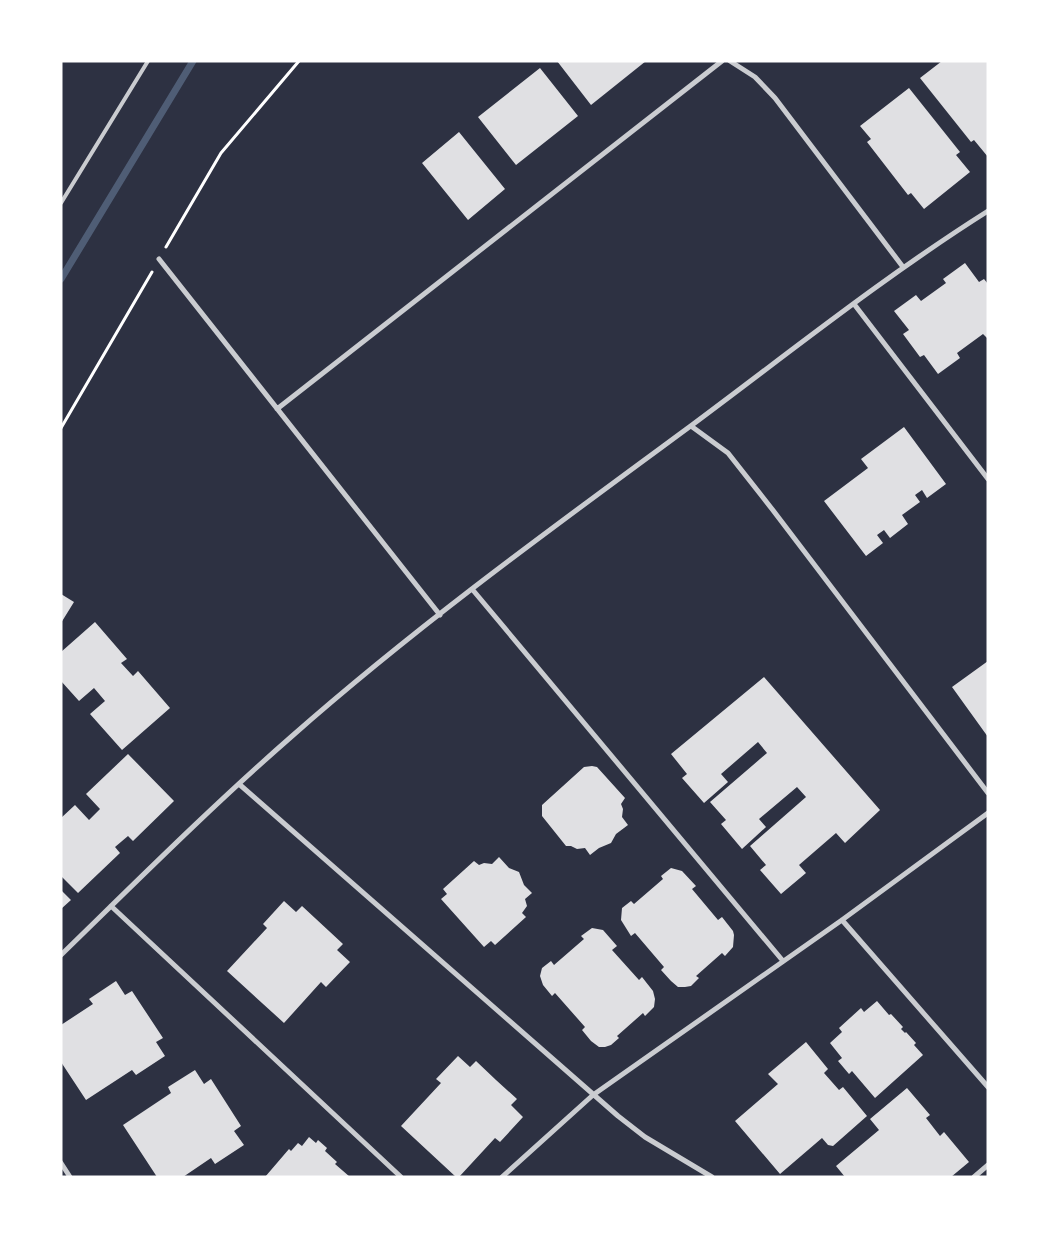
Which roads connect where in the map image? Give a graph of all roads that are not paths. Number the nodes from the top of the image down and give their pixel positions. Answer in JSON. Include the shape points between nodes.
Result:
{"nodes":[{"id":1,"x":148,"y":61,"type":"edge"},
{"id":2,"x":722,"y":61,"type":"edge"},
{"id":3,"x":730,"y":61,"type":"edge"},
{"id":4,"x":61,"y":204,"type":"edge"},
{"id":5,"x":988,"y":211,"type":"edge"},
{"id":6,"x":159,"y":260,"type":"road end"},
{"id":7,"x":903,"y":267,"type":"junction"},
{"id":8,"x":854,"y":304,"type":"junction"},
{"id":9,"x":277,"y":408,"type":"junction"},
{"id":10,"x":691,"y":426,"type":"junction"},
{"id":11,"x":988,"y":479,"type":"edge"},
{"id":12,"x":472,"y":589,"type":"junction"},
{"id":13,"x":440,"y":615,"type":"junction"},
{"id":14,"x":239,"y":784,"type":"junction"},
{"id":15,"x":988,"y":793,"type":"edge"},
{"id":16,"x":988,"y":812,"type":"edge"},
{"id":17,"x":111,"y":906,"type":"junction"},
{"id":18,"x":842,"y":920,"type":"junction"},
{"id":19,"x":61,"y":955,"type":"edge"},
{"id":20,"x":783,"y":962,"type":"junction"},
{"id":21,"x":988,"y":1088,"type":"edge"},
{"id":22,"x":593,"y":1095,"type":"junction"},
{"id":23,"x":61,"y":1164,"type":"edge"},
{"id":24,"x":988,"y":1165,"type":"edge"},
{"id":25,"x":70,"y":1177,"type":"edge"},
{"id":26,"x":401,"y":1177,"type":"edge"},
{"id":27,"x":502,"y":1177,"type":"edge"},
{"id":28,"x":712,"y":1177,"type":"edge"},
{"id":29,"x":974,"y":1177,"type":"edge"}],
"edges":[{"from":1,"to":4,"type":"lane"},
{"from":2,"to":9,"type":"street"},
{"from":3,"to":7,"type":"street","via":[[755,77],[775,98]]},
{"from":5,"to":7,"type":"street"},
{"from":6,"to":9,"type":"street"},
{"from":7,"to":8,"type":"street"},
{"from":8,"to":10,"type":"street"},
{"from":8,"to":11,"type":"street"},
{"from":9,"to":13,"type":"street"},
{"from":10,"to":12,"type":"street"},
{"from":10,"to":15,"type":"street","via":[[728,453]]},
{"from":12,"to":13,"type":"street"},
{"from":12,"to":20,"type":"street"},
{"from":13,"to":14,"type":"street","via":[[307,723]]},
{"from":14,"to":17,"type":"street"},
{"from":14,"to":22,"type":"street"},
{"from":16,"to":18,"type":"street"},
{"from":17,"to":19,"type":"street"},
{"from":17,"to":26,"type":"street"},
{"from":18,"to":20,"type":"street"},
{"from":18,"to":21,"type":"street"},
{"from":20,"to":22,"type":"street"},
{"from":22,"to":27,"type":"street"},
{"from":22,"to":28,"type":"street","via":[[645,1137]]},
{"from":23,"to":25,"type":"street"},
{"from":24,"to":29,"type":"street"}]}
